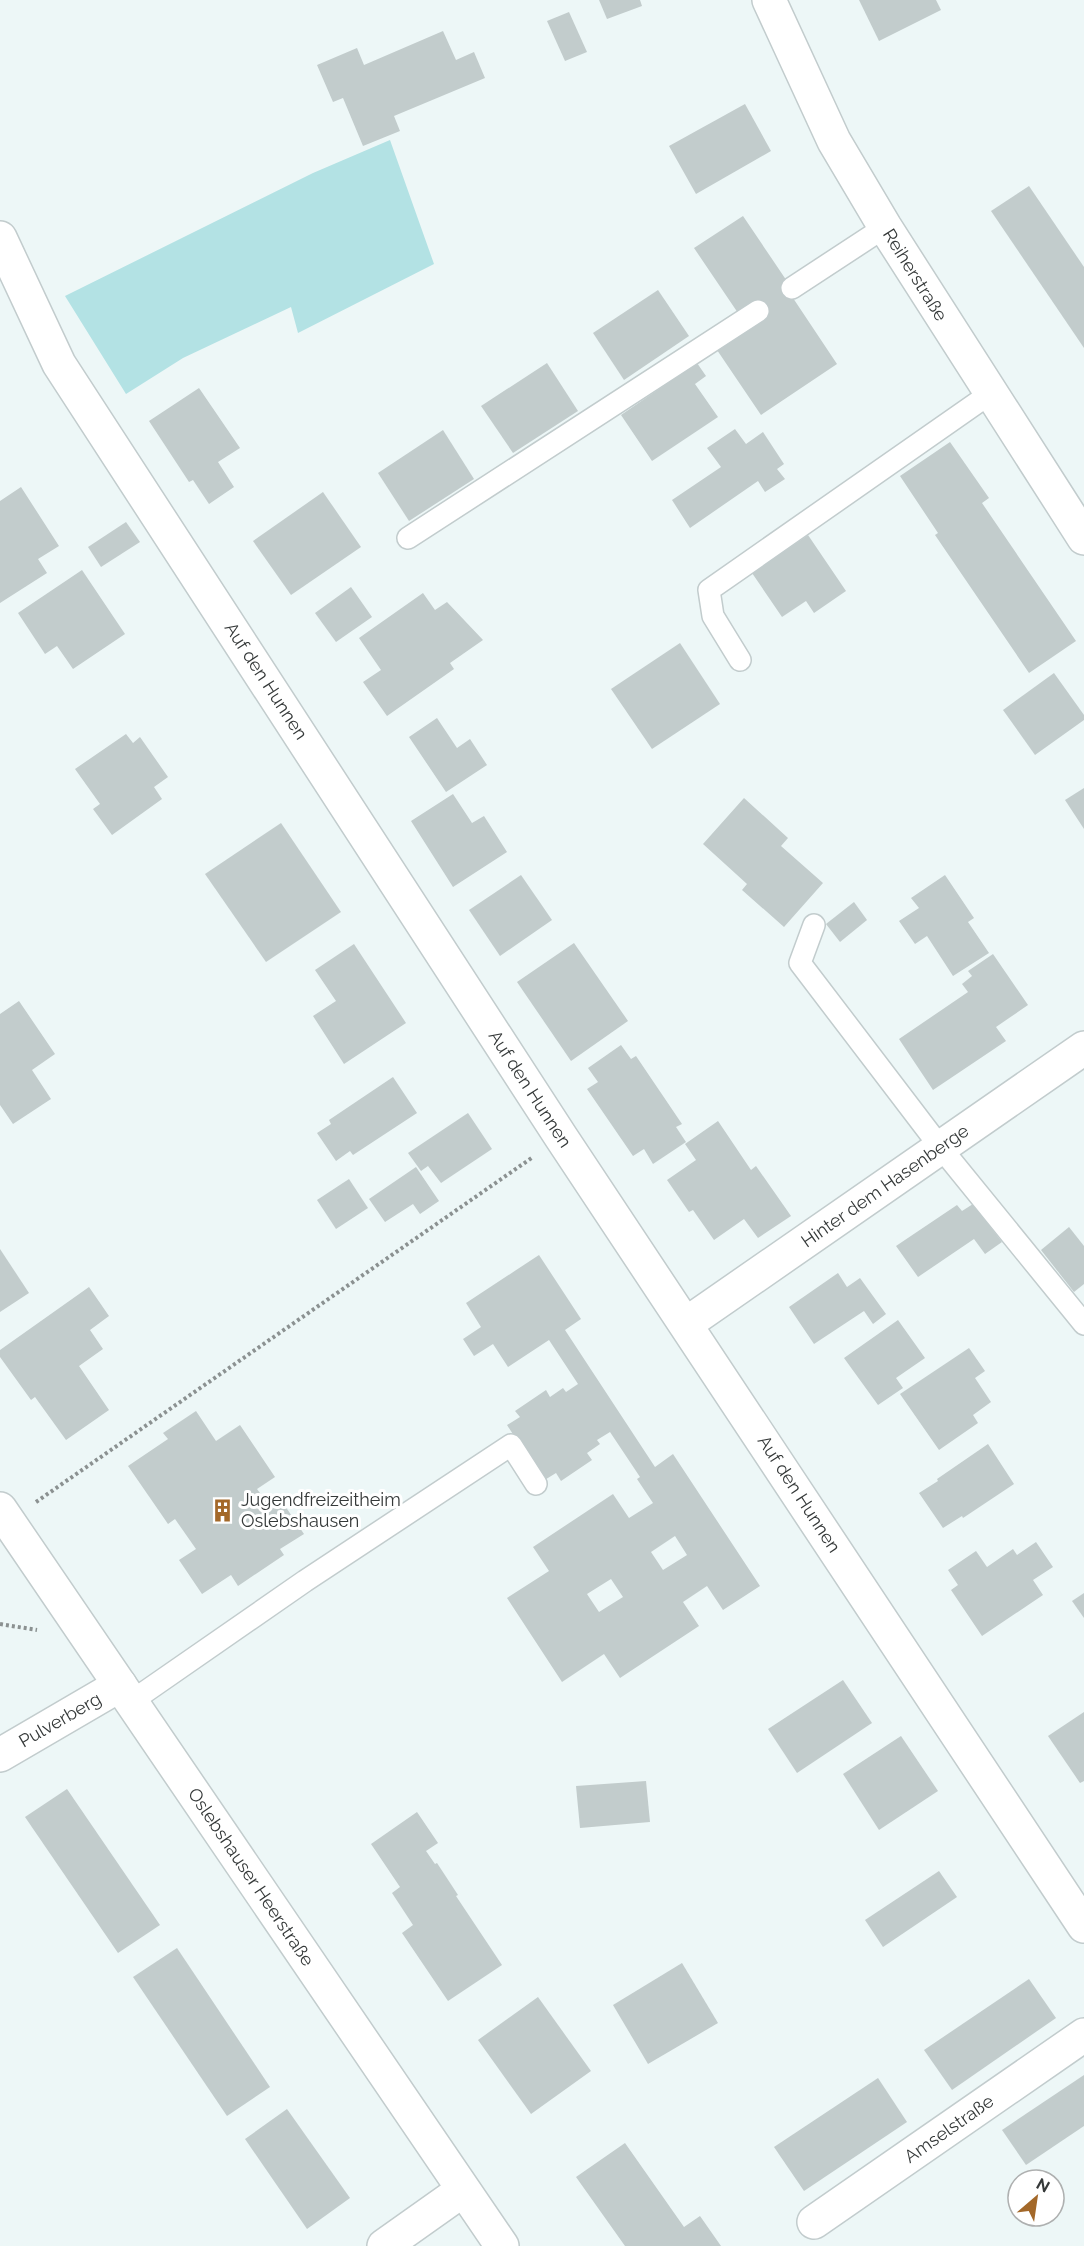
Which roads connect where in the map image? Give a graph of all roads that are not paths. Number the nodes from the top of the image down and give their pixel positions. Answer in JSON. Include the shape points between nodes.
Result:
{"nodes":[{"id":1,"x":769,"y":0,"type":"edge"},
{"id":2,"x":885,"y":227,"type":"junction"},
{"id":3,"x":0,"y":238,"type":"edge"},
{"id":4,"x":792,"y":288,"type":"dead end"},
{"id":5,"x":758,"y":311,"type":"dead end"},
{"id":6,"x":991,"y":393,"type":"junction"},
{"id":7,"x":408,"y":538,"type":"dead end"},
{"id":8,"x":1084,"y":538,"type":"edge"},
{"id":9,"x":740,"y":660,"type":"dead end"},
{"id":10,"x":814,"y":925,"type":"dead end"},
{"id":11,"x":1084,"y":1047,"type":"edge"},
{"id":12,"x":941,"y":1148,"type":"junction"},
{"id":13,"x":686,"y":1324,"type":"junction"},
{"id":14,"x":1084,"y":1324,"type":"edge"},
{"id":15,"x":536,"y":1484,"type":"dead end"},
{"id":16,"x":0,"y":1509,"type":"edge"},
{"id":17,"x":126,"y":1693,"type":"junction"},
{"id":18,"x":0,"y":1755,"type":"edge"},
{"id":19,"x":1084,"y":1926,"type":"edge"},
{"id":20,"x":1084,"y":2035,"type":"edge"},
{"id":21,"x":463,"y":2190,"type":"junction"},
{"id":22,"x":814,"y":2222,"type":"dead end"},
{"id":23,"x":384,"y":2246,"type":"edge"},
{"id":24,"x":502,"y":2246,"type":"edge"}],
"edges":[{"from":1,"to":2,"type":"street","name":"Reiherstraße","via":[[834,141]]},
{"from":2,"to":4,"type":"lane"},
{"from":2,"to":6,"type":"street","name":"Reiherstraße"},
{"from":3,"to":13,"type":"street","name":"Auf den Hunnen","via":[[58,364]]},
{"from":5,"to":7,"type":"lane"},
{"from":6,"to":8,"type":"street","name":"Reiherstraße"},
{"from":6,"to":9,"type":"lane","via":[[710,590],[713,616]]},
{"from":10,"to":12,"type":"lane","via":[[800,963]]},
{"from":11,"to":12,"type":"street","name":"Hinter dem Hasenberge"},
{"from":12,"to":13,"type":"street","name":"Hinter dem Hasenberge"},
{"from":12,"to":14,"type":"lane"},
{"from":13,"to":19,"type":"street","name":"Auf den Hunnen"},
{"from":15,"to":17,"type":"lane","via":[[511,1445]]},
{"from":16,"to":17,"type":"street","name":"Oslebshauser Heerstraße"},
{"from":17,"to":18,"type":"street","name":"Pulverberg"},
{"from":17,"to":21,"type":"street","name":"Oslebshauser Heerstraße"},
{"from":20,"to":22,"type":"street","name":"Amselstraße"},
{"from":21,"to":23,"type":"street"},
{"from":21,"to":24,"type":"street","name":"Oslebshauser Heerstraße"}]}
